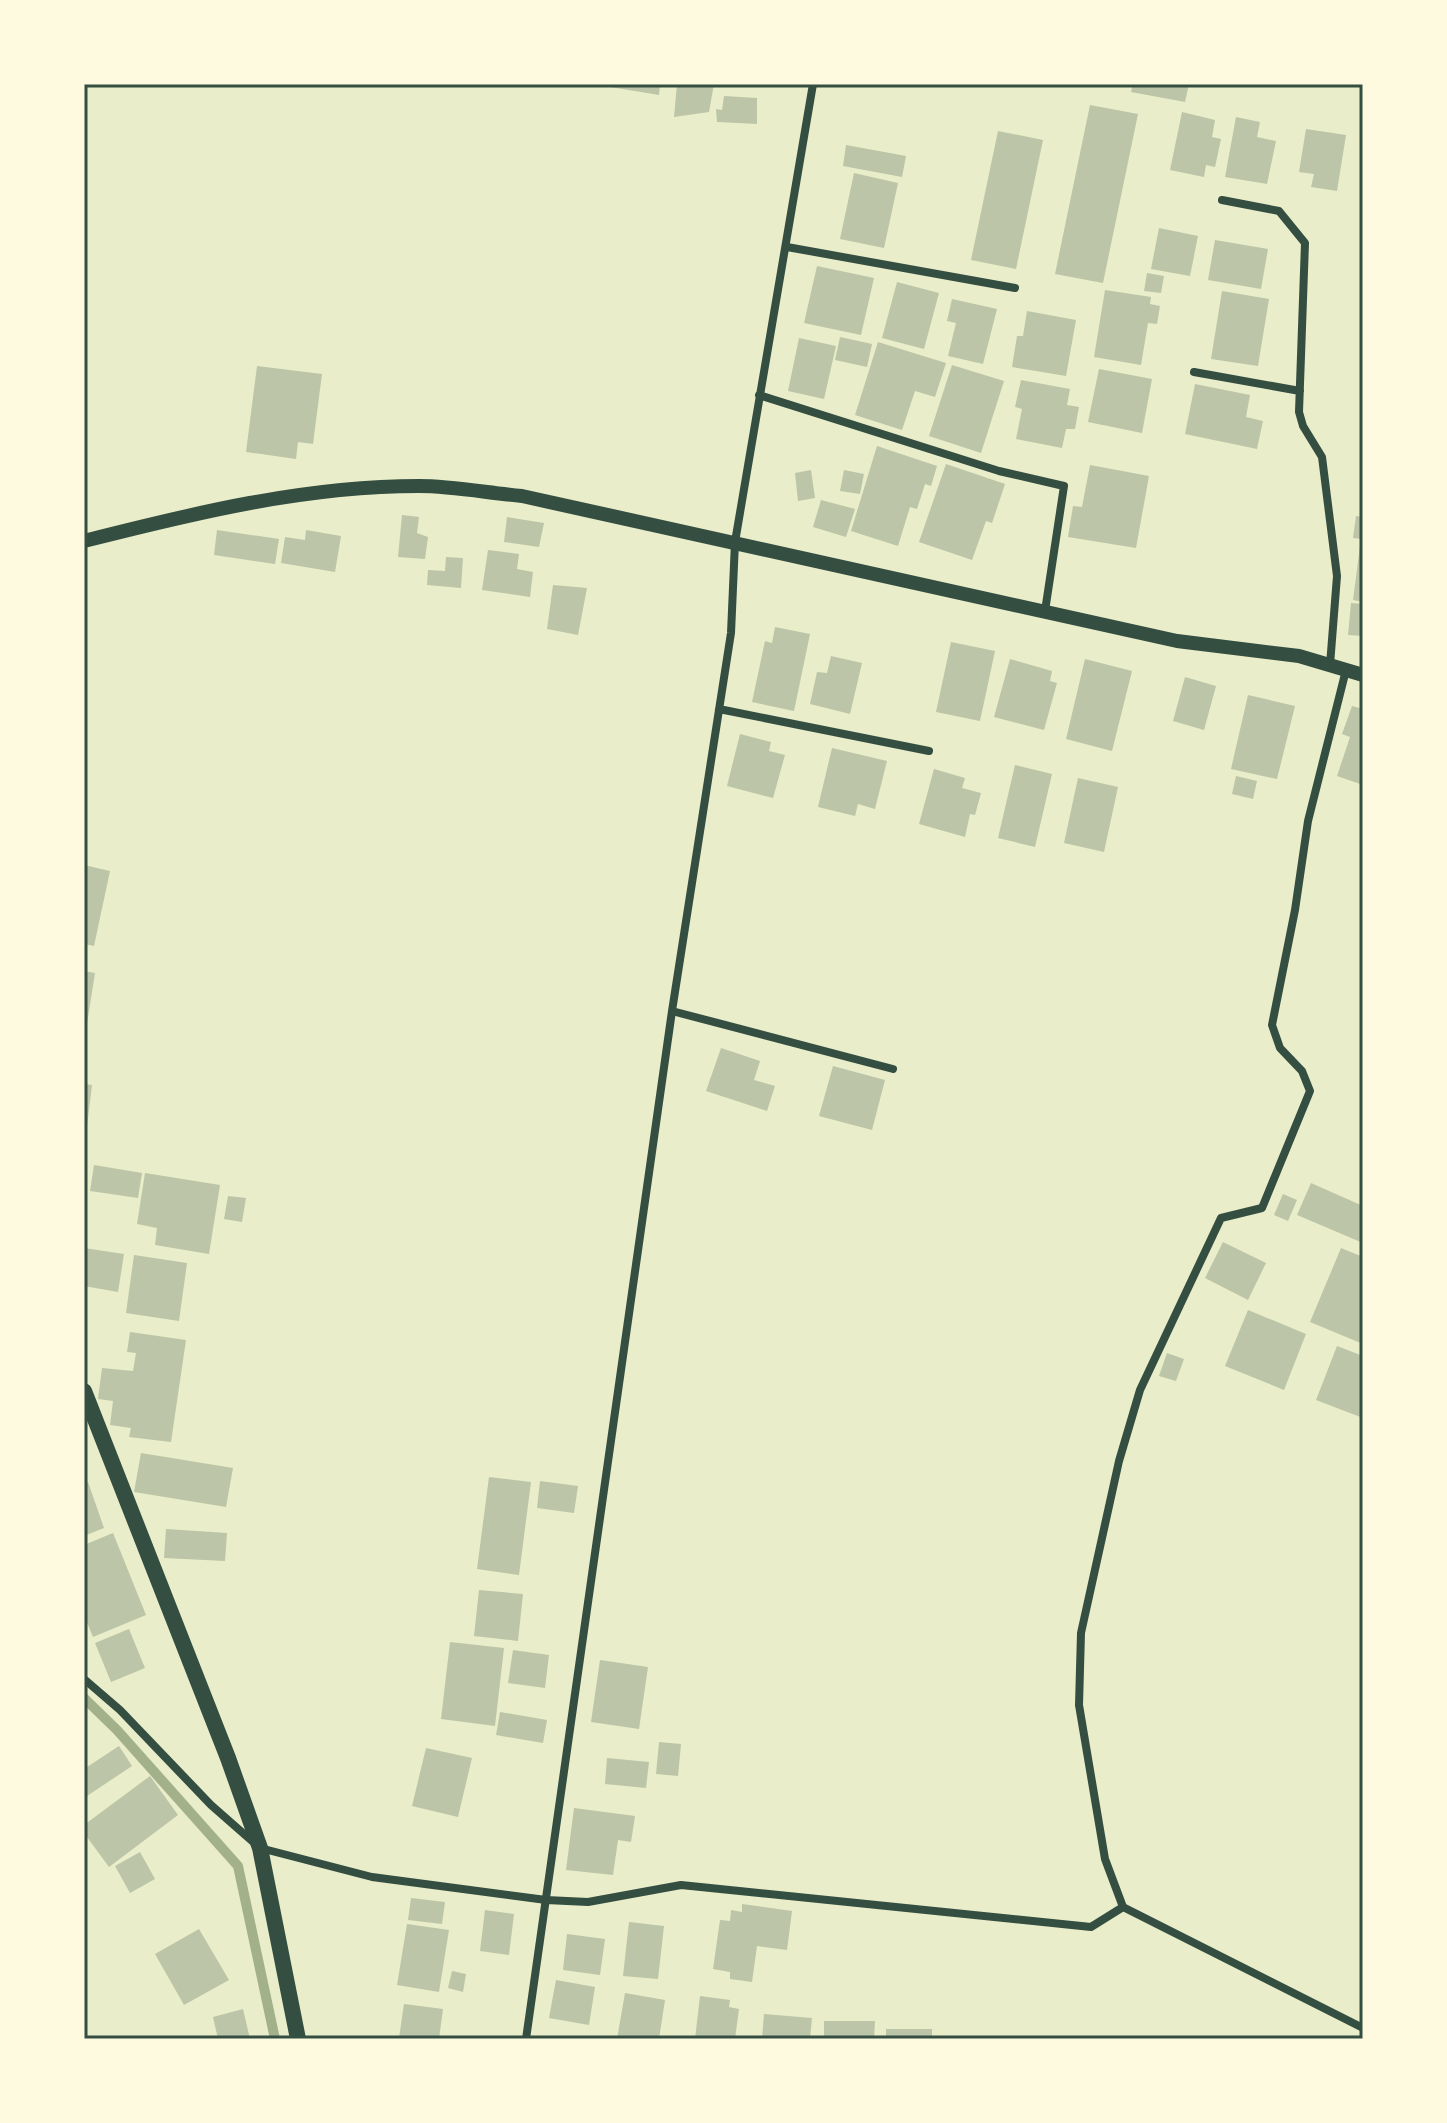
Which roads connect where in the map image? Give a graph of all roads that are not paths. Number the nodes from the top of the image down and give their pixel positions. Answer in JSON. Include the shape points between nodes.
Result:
{"nodes":[{"id":1,"x":813,"y":84,"type":"edge"},
{"id":2,"x":1222,"y":200,"type":"dead end"},
{"id":3,"x":787,"y":247,"type":"junction"},
{"id":4,"x":1015,"y":288,"type":"dead end"},
{"id":5,"x":1194,"y":372,"type":"dead end"},
{"id":6,"x":1300,"y":391,"type":"junction"},
{"id":7,"x":759,"y":395,"type":"junction"},
{"id":8,"x":84,"y":541,"type":"edge"},
{"id":9,"x":735,"y":542,"type":"junction"},
{"id":10,"x":1045,"y":611,"type":"junction"},
{"id":11,"x":1330,"y":665,"type":"junction"},
{"id":12,"x":1346,"y":670,"type":"junction"},
{"id":13,"x":1363,"y":675,"type":"edge"},
{"id":14,"x":719,"y":709,"type":"junction"},
{"id":15,"x":929,"y":751,"type":"dead end"},
{"id":16,"x":672,"y":1011,"type":"junction"},
{"id":17,"x":893,"y":1069,"type":"dead end"},
{"id":18,"x":84,"y":1391,"type":"edge"},
{"id":19,"x":84,"y":1679,"type":"edge"},
{"id":20,"x":260,"y":1848,"type":"junction"},
{"id":21,"x":546,"y":1900,"type":"junction"},
{"id":22,"x":1123,"y":1907,"type":"junction"},
{"id":23,"x":1363,"y":2028,"type":"edge"},
{"id":24,"x":298,"y":2039,"type":"edge"},
{"id":25,"x":526,"y":2039,"type":"edge"}],
"edges":[{"from":1,"to":3,"type":"street"},
{"from":2,"to":6,"type":"street","via":[[1279,211],[1305,243]]},
{"from":3,"to":4,"type":"street"},
{"from":3,"to":7,"type":"street"},
{"from":5,"to":6,"type":"street"},
{"from":6,"to":11,"type":"street","via":[[1303,426],[1322,457],[1337,576]]},
{"from":7,"to":9,"type":"street"},
{"from":7,"to":10,"type":"street","via":[[999,471],[1064,486]]},
{"from":8,"to":9,"type":"street","via":[[252,501],[421,486],[522,496]]},
{"from":9,"to":10,"type":"street"},
{"from":9,"to":14,"type":"street","via":[[731,633]]},
{"from":10,"to":11,"type":"street","via":[[1177,641],[1299,656]]},
{"from":11,"to":12,"type":"street"},
{"from":12,"to":13,"type":"street"},
{"from":12,"to":22,"type":"street","via":[[1308,821],[1272,1025],[1280,1048],[1302,1071],[1310,1091],[1262,1208],[1221,1218],[1140,1390],[1081,1633],[1079,1705],[1105,1859]]},
{"from":14,"to":15,"type":"street"},
{"from":14,"to":16,"type":"street"},
{"from":16,"to":17,"type":"street"},
{"from":16,"to":21,"type":"street"},
{"from":18,"to":20,"type":"main road"},
{"from":19,"to":20,"type":"street"},
{"from":20,"to":21,"type":"street","via":[[372,1877]]},
{"from":20,"to":24,"type":"main road"},
{"from":21,"to":22,"type":"street","via":[[588,1902],[681,1885],[1091,1927]]},
{"from":21,"to":25,"type":"street"},
{"from":22,"to":23,"type":"street"}]}
